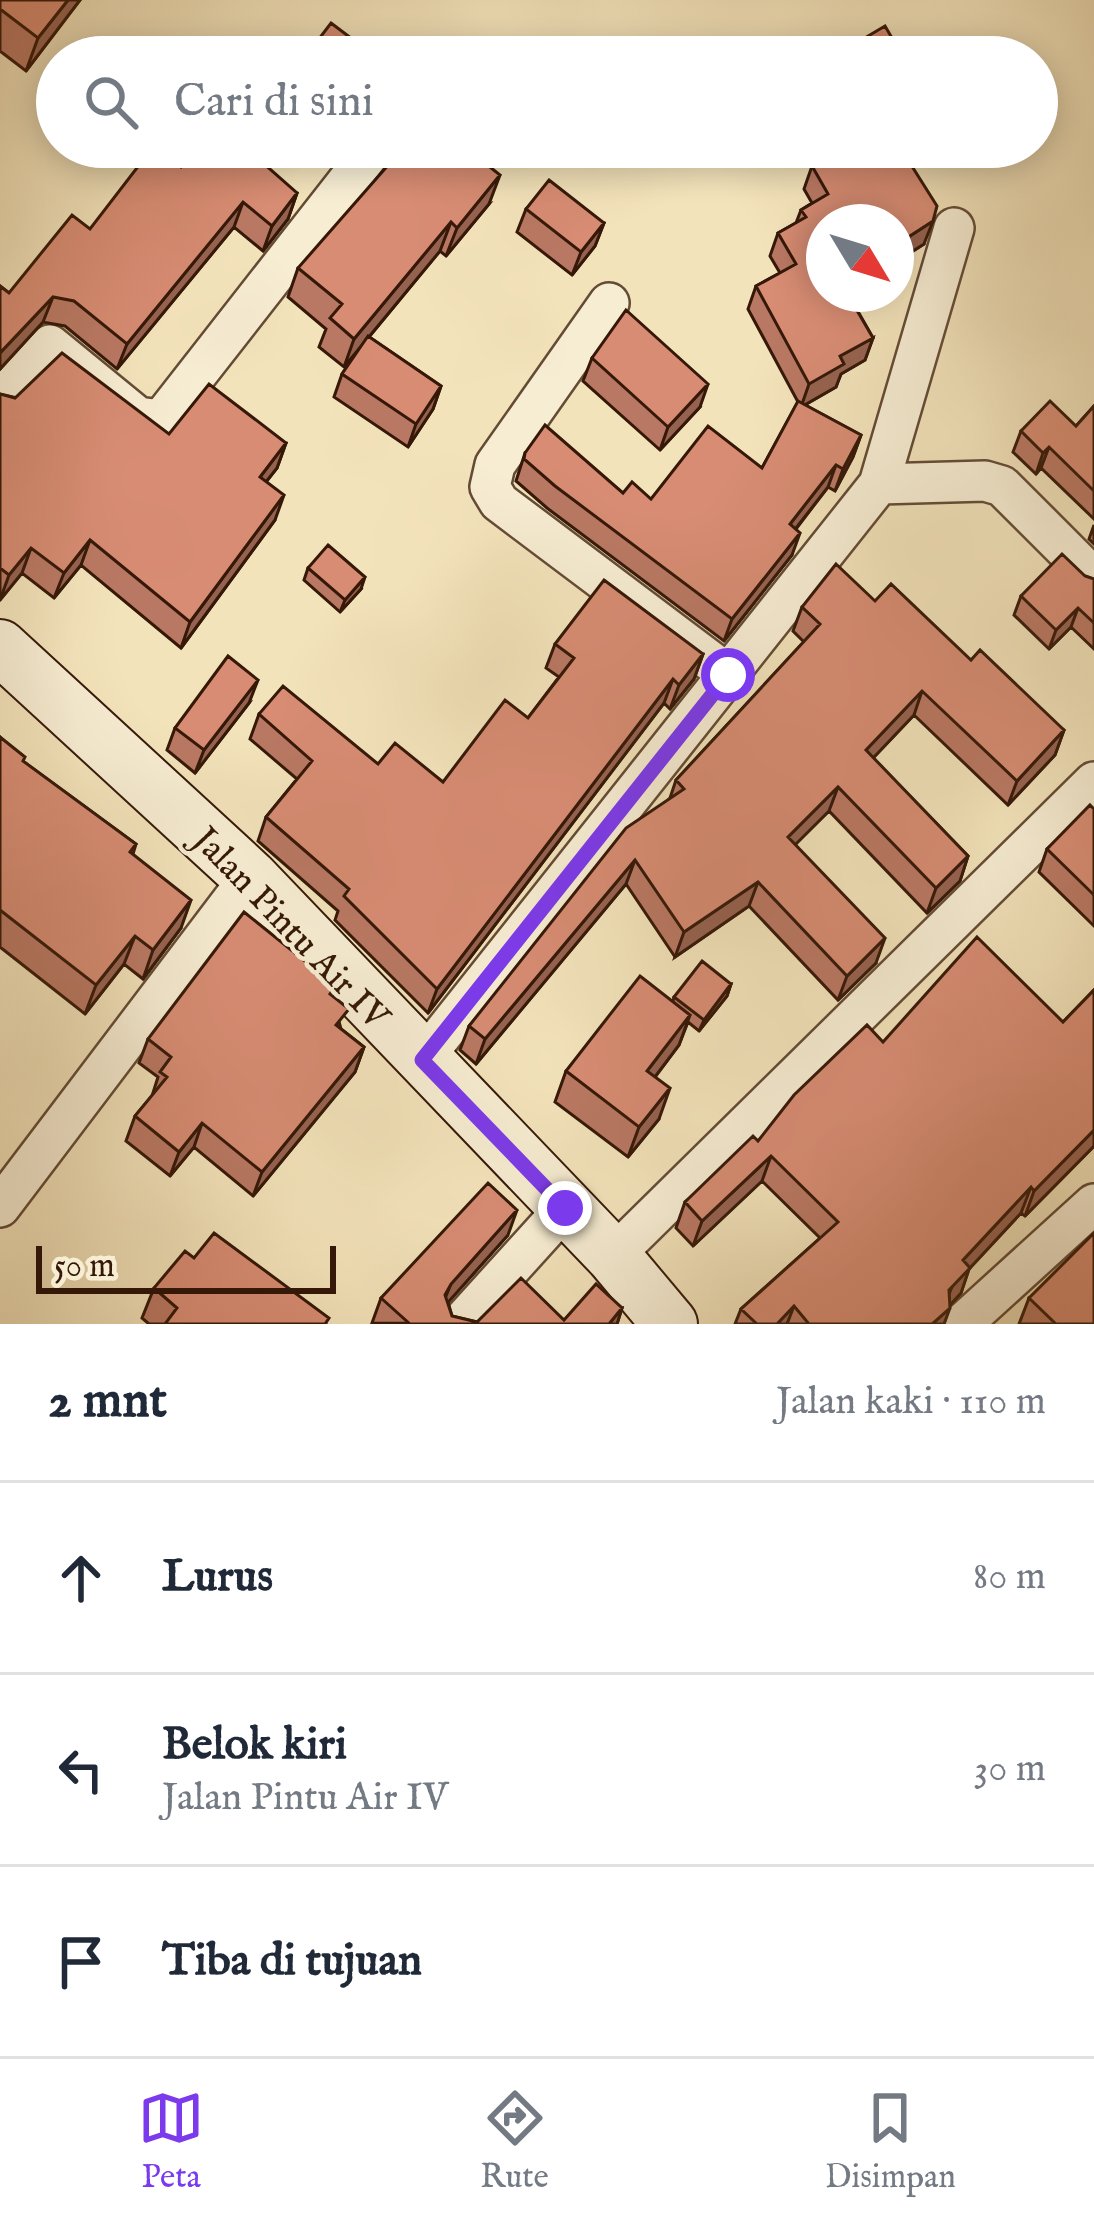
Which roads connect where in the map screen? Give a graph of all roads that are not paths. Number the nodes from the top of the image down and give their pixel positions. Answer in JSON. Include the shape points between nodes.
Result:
{"nodes":[{"id":1,"x":358,"y":168,"type":"edge"},
{"id":2,"x":954,"y":228,"type":"dead end"},
{"id":3,"x":609,"y":303,"type":"dead end"},
{"id":4,"x":0,"y":400,"type":"edge"},
{"id":5,"x":879,"y":484,"type":"junction"},
{"id":6,"x":1094,"y":578,"type":"edge"},
{"id":7,"x":2,"y":654,"type":"edge"},
{"id":8,"x":728,"y":675,"type":"junction"},
{"id":9,"x":1094,"y":782,"type":"edge"},
{"id":10,"x":250,"y":878,"type":"junction"},
{"id":11,"x":422,"y":1060,"type":"junction"},
{"id":12,"x":1094,"y":1204,"type":"edge"},
{"id":13,"x":0,"y":1208,"type":"edge"},
{"id":14,"x":565,"y":1208,"type":"junction"},
{"id":15,"x":613,"y":1256,"type":"junction"},
{"id":16,"x":460,"y":1324,"type":"edge"},
{"id":17,"x":670,"y":1324,"type":"edge"},
{"id":18,"x":962,"y":1324,"type":"edge"}],
"edges":[{"from":1,"to":4,"type":"street","via":[[161,420],[138,417],[50,345]]},
{"from":2,"to":5,"type":"street"},
{"from":3,"to":8,"type":"street","via":[[495,465],[490,487],[499,502]]},
{"from":5,"to":6,"type":"street","via":[[1003,486]]},
{"from":5,"to":8,"type":"street"},
{"from":7,"to":10,"type":"main road","name":"Jalan Pintu Air IV"},
{"from":8,"to":11,"type":"street"},
{"from":9,"to":15,"type":"street"},
{"from":10,"to":11,"type":"main road","name":"Jalan Pintu Air IV"},
{"from":10,"to":13,"type":"street"},
{"from":11,"to":14,"type":"main road","name":"Jalan Pintu Air IV"},
{"from":12,"to":18,"type":"street"},
{"from":14,"to":15,"type":"main road","name":"Jalan Pintu Air IV"},
{"from":14,"to":16,"type":"street"},
{"from":15,"to":17,"type":"main road","name":"Jalan Pintu Air IV"}]}
